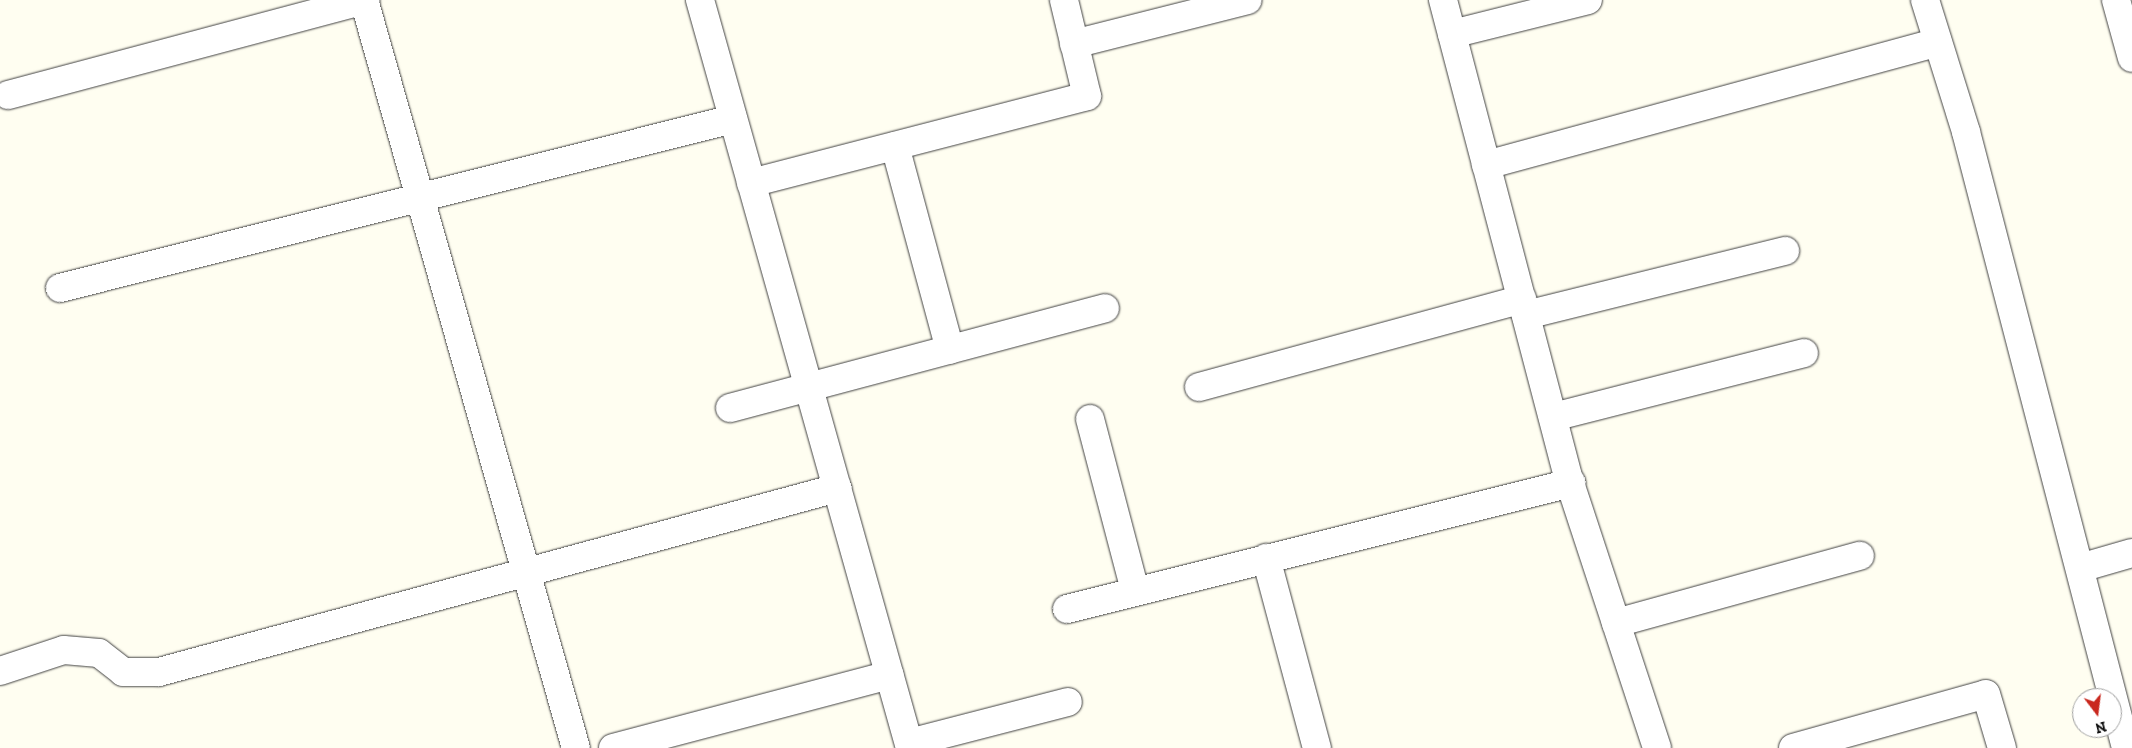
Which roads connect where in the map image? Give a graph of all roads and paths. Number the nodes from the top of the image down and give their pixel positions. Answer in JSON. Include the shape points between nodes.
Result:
{"nodes":[{"id":1,"x":365,"y":0,"type":"edge"},
{"id":2,"x":700,"y":0,"type":"edge"},
{"id":3,"x":1064,"y":0,"type":"edge"},
{"id":4,"x":1248,"y":0,"type":"edge"},
{"id":5,"x":1443,"y":0,"type":"edge"},
{"id":6,"x":1588,"y":0,"type":"edge"},
{"id":7,"x":1925,"y":0,"type":"edge"},
{"id":8,"x":2116,"y":0,"type":"edge"},
{"id":9,"x":1452,"y":34,"type":"junction"},
{"id":10,"x":1938,"y":42,"type":"junction"},
{"id":11,"x":1074,"y":44,"type":"junction"},
{"id":12,"x":2132,"y":58,"type":"edge"},
{"id":13,"x":8,"y":95,"type":"dead end"},
{"id":14,"x":733,"y":119,"type":"junction"},
{"id":15,"x":895,"y":146,"type":"junction"},
{"id":16,"x":1486,"y":164,"type":"junction"},
{"id":17,"x":751,"y":183,"type":"junction"},
{"id":18,"x":419,"y":198,"type":"junction"},
{"id":19,"x":1785,"y":252,"type":"dead end"},
{"id":20,"x":60,"y":288,"type":"dead end"},
{"id":21,"x":1524,"y":307,"type":"junction"},
{"id":22,"x":1105,"y":308,"type":"dead end"},
{"id":23,"x":950,"y":350,"type":"junction"},
{"id":24,"x":1804,"y":353,"type":"dead end"},
{"id":25,"x":1200,"y":387,"type":"dead end"},
{"id":26,"x":809,"y":388,"type":"junction"},
{"id":27,"x":730,"y":408,"type":"dead end"},
{"id":28,"x":1553,"y":417,"type":"junction"},
{"id":29,"x":1090,"y":419,"type":"dead end"},
{"id":30,"x":1570,"y":483,"type":"junction"},
{"id":31,"x":837,"y":488,"type":"junction"},
{"id":32,"x":2132,"y":553,"type":"edge"},
{"id":33,"x":1860,"y":556,"type":"dead end"},
{"id":34,"x":1266,"y":558,"type":"junction"},
{"id":35,"x":2080,"y":568,"type":"junction"},
{"id":36,"x":525,"y":572,"type":"junction"},
{"id":37,"x":1135,"y":591,"type":"junction"},
{"id":38,"x":1067,"y":609,"type":"dead end"},
{"id":39,"x":1616,"y":623,"type":"junction"},
{"id":40,"x":0,"y":671,"type":"edge"},
{"id":41,"x":890,"y":675,"type":"junction"},
{"id":42,"x":1068,"y":702,"type":"dead end"},
{"id":43,"x":910,"y":745,"type":"edge"},
{"id":44,"x":576,"y":748,"type":"edge"},
{"id":45,"x":613,"y":748,"type":"edge"},
{"id":46,"x":1318,"y":748,"type":"edge"},
{"id":47,"x":1657,"y":748,"type":"edge"},
{"id":48,"x":1793,"y":748,"type":"edge"},
{"id":49,"x":2002,"y":748,"type":"edge"},
{"id":50,"x":2126,"y":748,"type":"edge"}],
"edges":[{"from":1,"to":13,"type":"street"},
{"from":1,"to":18,"type":"street"},
{"from":2,"to":14,"type":"street"},
{"from":3,"to":11,"type":"street"},
{"from":4,"to":11,"type":"street"},
{"from":5,"to":9,"type":"street"},
{"from":6,"to":9,"type":"street"},
{"from":7,"to":10,"type":"street"},
{"from":8,"to":12,"type":"street"},
{"from":9,"to":16,"type":"street"},
{"from":10,"to":16,"type":"street"},
{"from":10,"to":35,"type":"street","via":[[1966,132]]},
{"from":11,"to":15,"type":"street","via":[[1087,96]]},
{"from":14,"to":17,"type":"street"},
{"from":14,"to":18,"type":"street"},
{"from":15,"to":17,"type":"street"},
{"from":15,"to":23,"type":"street"},
{"from":16,"to":21,"type":"street"},
{"from":17,"to":26,"type":"street"},
{"from":18,"to":20,"type":"street"},
{"from":18,"to":36,"type":"street"},
{"from":19,"to":21,"type":"street"},
{"from":21,"to":25,"type":"street"},
{"from":21,"to":28,"type":"street"},
{"from":22,"to":23,"type":"street"},
{"from":23,"to":26,"type":"street"},
{"from":24,"to":28,"type":"street"},
{"from":26,"to":27,"type":"street"},
{"from":26,"to":31,"type":"street"},
{"from":28,"to":30,"type":"street"},
{"from":29,"to":37,"type":"street"},
{"from":30,"to":34,"type":"street"},
{"from":30,"to":39,"type":"street"},
{"from":31,"to":36,"type":"street"},
{"from":31,"to":41,"type":"street"},
{"from":32,"to":35,"type":"street"},
{"from":33,"to":39,"type":"street"},
{"from":34,"to":37,"type":"street"},
{"from":34,"to":46,"type":"street"},
{"from":35,"to":50,"type":"street"},
{"from":36,"to":40,"type":"street","via":[[159,672],[123,672],[99,653],[64,650]]},
{"from":36,"to":44,"type":"street"},
{"from":37,"to":38,"type":"street"},
{"from":39,"to":47,"type":"street"},
{"from":41,"to":43,"type":"street"},
{"from":41,"to":45,"type":"street"},
{"from":42,"to":43,"type":"street"},
{"from":48,"to":49,"type":"street","via":[[1986,694]]}]}
